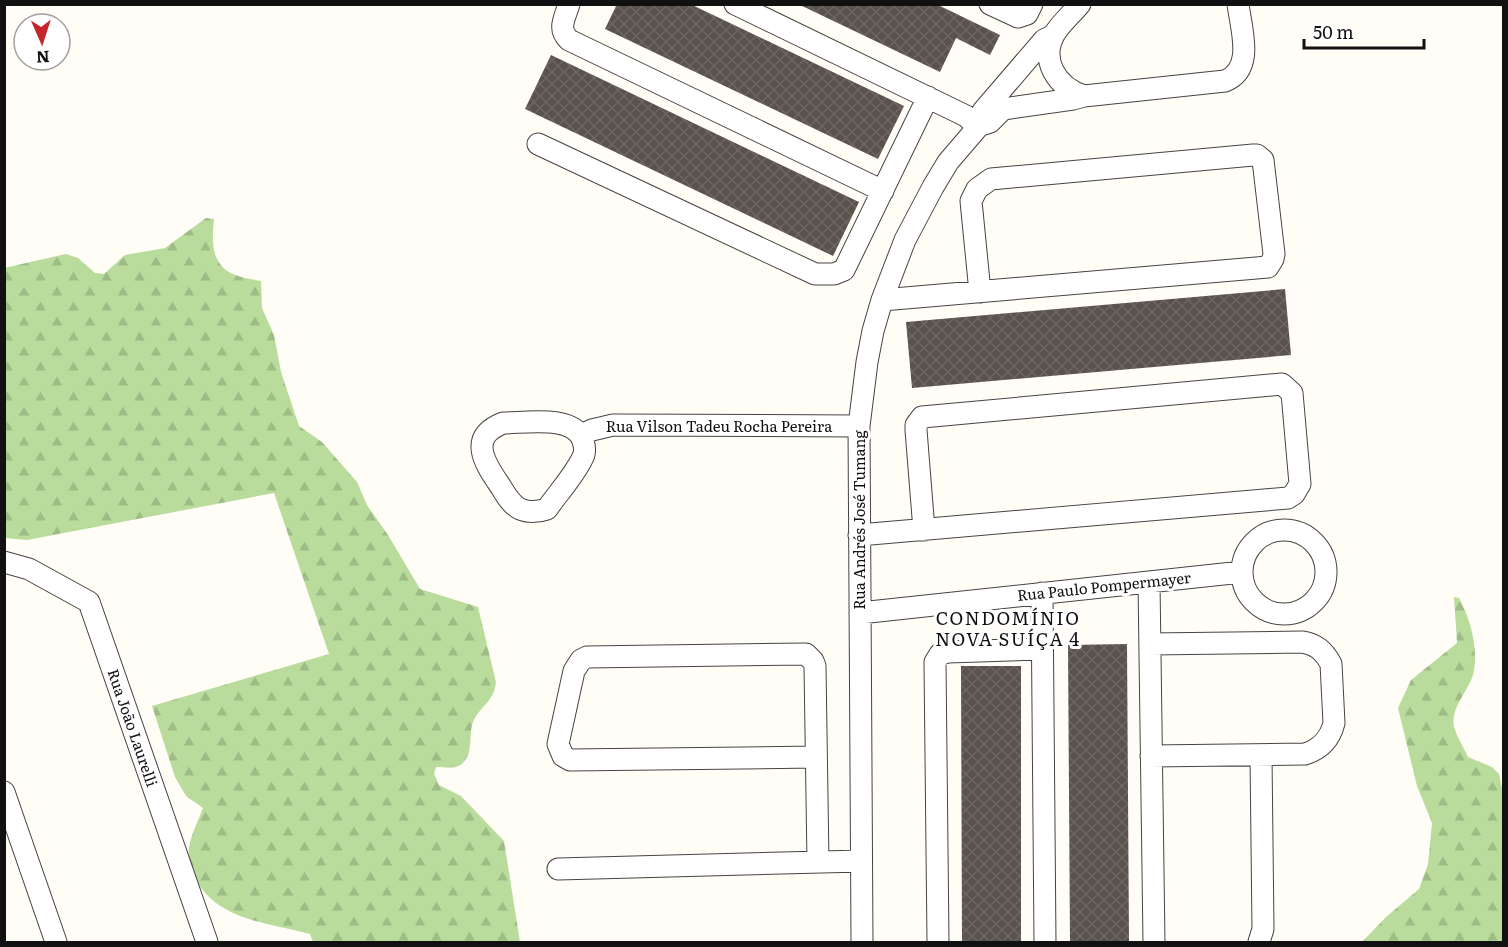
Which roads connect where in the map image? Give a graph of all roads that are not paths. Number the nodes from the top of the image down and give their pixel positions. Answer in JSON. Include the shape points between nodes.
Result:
{"nodes":[{"id":1,"x":569,"y":4,"type":"edge"},
{"id":2,"x":735,"y":4,"type":"edge"},
{"id":3,"x":990,"y":4,"type":"edge"},
{"id":4,"x":1032,"y":4,"type":"edge"},
{"id":5,"x":1080,"y":4,"type":"edge"},
{"id":6,"x":1238,"y":4,"type":"edge"},
{"id":7,"x":1054,"y":35,"type":"junction"},
{"id":8,"x":1084,"y":96,"type":"junction"},
{"id":9,"x":928,"y":97,"type":"junction"},
{"id":10,"x":978,"y":127,"type":"junction"},
{"id":11,"x":538,"y":144,"type":"dead end"},
{"id":12,"x":883,"y":191,"type":"junction"},
{"id":13,"x":980,"y":292,"type":"junction"},
{"id":14,"x":882,"y":300,"type":"junction"},
{"id":15,"x":859,"y":426,"type":"junction"},
{"id":16,"x":581,"y":435,"type":"junction"},
{"id":17,"x":924,"y":530,"type":"junction"},
{"id":18,"x":859,"y":536,"type":"junction"},
{"id":19,"x":4,"y":562,"type":"edge"},
{"id":20,"x":1242,"y":572,"type":"junction"},
{"id":21,"x":1149,"y":582,"type":"junction"},
{"id":22,"x":1042,"y":594,"type":"junction"},
{"id":23,"x":860,"y":613,"type":"junction"},
{"id":24,"x":1150,"y":644,"type":"junction"},
{"id":25,"x":1042,"y":649,"type":"junction"},
{"id":26,"x":1151,"y":756,"type":"junction"},
{"id":27,"x":1261,"y":756,"type":"junction"},
{"id":28,"x":816,"y":757,"type":"junction"},
{"id":29,"x":4,"y":792,"type":"edge"},
{"id":30,"x":861,"y":861,"type":"junction"},
{"id":31,"x":818,"y":862,"type":"junction"},
{"id":32,"x":558,"y":869,"type":"dead end"},
{"id":33,"x":56,"y":942,"type":"edge"},
{"id":34,"x":207,"y":942,"type":"edge"},
{"id":35,"x":862,"y":942,"type":"edge"},
{"id":36,"x":938,"y":942,"type":"edge"},
{"id":37,"x":1045,"y":942,"type":"edge"},
{"id":38,"x":1154,"y":942,"type":"edge"},
{"id":39,"x":1260,"y":942,"type":"edge"}],
"edges":[{"from":1,"to":12,"type":"street","via":[[562,25],[569,40]]},
{"from":2,"to":9,"type":"street"},
{"from":3,"to":4,"type":"street","via":[[1018,17],[1027,14]]},
{"from":5,"to":7,"type":"street"},
{"from":6,"to":8,"type":"street","via":[[1244,58],[1231,78]]},
{"from":7,"to":8,"type":"street","via":[[1049,58],[1052,69],[1064,87]]},
{"from":7,"to":10,"type":"street","via":[[1044,40],[983,111]]},
{"from":8,"to":10,"type":"street","via":[[1004,109]]},
{"from":9,"to":10,"type":"street","via":[[966,116]]},
{"from":9,"to":12,"type":"street"},
{"from":10,"to":14,"type":"street","name":"Rua Andrés José Tumang","via":[[948,162],[923,204]]},
{"from":11,"to":12,"type":"street","via":[[815,274],[844,270]]},
{"from":13,"to":13,"type":"street","via":[[1268,267],[1274,254],[1263,160],[1253,155],[991,179],[977,189],[971,201]]},
{"from":13,"to":14,"type":"street"},
{"from":14,"to":15,"type":"street","name":"Rua Andrés José Tumang","via":[[867,362]]},
{"from":15,"to":16,"type":"street","name":"Rua Vilson Tadeu Rocha Pereira","via":[[613,425]]},
{"from":15,"to":18,"type":"street","name":"Rua Andrés José Tumang"},
{"from":16,"to":16,"type":"street","via":[[561,423],[503,423],[486,436],[482,444],[483,461],[512,504],[538,512],[547,509],[583,457]]},
{"from":17,"to":17,"type":"street","via":[[1288,498],[1300,484],[1292,393],[1282,384],[922,417],[916,430]]},
{"from":17,"to":18,"type":"street"},
{"from":18,"to":23,"type":"street","name":"Rua Andrés José Tumang"},
{"from":19,"to":34,"type":"street","name":"Rua João Laurelli","via":[[29,569],[89,602]]},
{"from":20,"to":20,"type":"street","via":[[1246,592],[1259,607],[1289,615],[1316,601],[1327,573],[1317,545],[1300,533],[1280,530],[1253,544]]},
{"from":20,"to":21,"type":"street","name":"Rua Paulo Pompermayer"},
{"from":21,"to":22,"type":"street","name":"Rua Paulo Pompermayer"},
{"from":21,"to":24,"type":"street"},
{"from":22,"to":23,"type":"street","name":"Rua Paulo Pompermayer"},
{"from":22,"to":25,"type":"street"},
{"from":23,"to":30,"type":"street","name":"Rua Andrés José Tumang"},
{"from":24,"to":26,"type":"street"},
{"from":24,"to":27,"type":"street","via":[[1302,642],[1322,650],[1332,671],[1334,723],[1329,737],[1305,754]]},
{"from":25,"to":36,"type":"street","via":[[948,652],[940,654],[935,662]]},
{"from":25,"to":37,"type":"street"},
{"from":26,"to":27,"type":"street"},
{"from":26,"to":38,"type":"street"},
{"from":27,"to":39,"type":"street"},
{"from":28,"to":28,"type":"street","via":[[815,666],[802,652],[587,657],[574,671],[558,744],[563,756],[570,760]]},
{"from":28,"to":31,"type":"street"},
{"from":29,"to":33,"type":"street"},
{"from":30,"to":31,"type":"street"},
{"from":30,"to":35,"type":"street","name":"Rua Andrés José Tumang"},
{"from":31,"to":32,"type":"street"}]}
